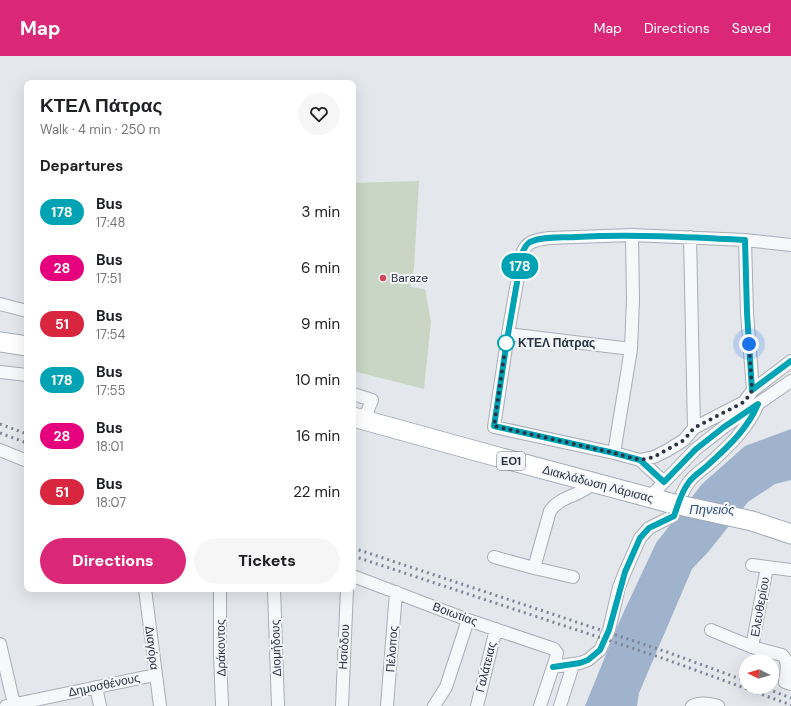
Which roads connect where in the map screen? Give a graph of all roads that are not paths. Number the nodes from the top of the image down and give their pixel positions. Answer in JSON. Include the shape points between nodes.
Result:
{"nodes":[{"id":1,"x":632,"y":235,"type":"junction"},
{"id":2,"x":690,"y":237,"type":"junction"},
{"id":3,"x":745,"y":240,"type":"junction"},
{"id":4,"x":791,"y":245,"type":"edge"},
{"id":5,"x":0,"y":304,"type":"edge"},
{"id":6,"x":24,"y":310,"type":"edge"},
{"id":7,"x":508,"y":334,"type":"junction"},
{"id":8,"x":0,"y":342,"type":"edge"},
{"id":9,"x":24,"y":346,"type":"edge"},
{"id":10,"x":631,"y":349,"type":"junction"},
{"id":11,"x":791,"y":361,"type":"edge"},
{"id":12,"x":0,"y":372,"type":"edge"},
{"id":13,"x":24,"y":375,"type":"edge"},
{"id":14,"x":791,"y":381,"type":"edge"},
{"id":15,"x":752,"y":390,"type":"junction"},
{"id":16,"x":356,"y":395,"type":"edge"},
{"id":17,"x":758,"y":404,"type":"junction"},
{"id":18,"x":358,"y":418,"type":"edge"},
{"id":19,"x":694,"y":428,"type":"junction"},
{"id":20,"x":0,"y":450,"type":"edge"},
{"id":21,"x":614,"y":453,"type":"junction"},
{"id":22,"x":24,"y":460,"type":"edge"},
{"id":23,"x":640,"y":460,"type":"junction"},
{"id":24,"x":664,"y":482,"type":"junction"},
{"id":25,"x":593,"y":483,"type":"junction"},
{"id":26,"x":649,"y":498,"type":"junction"},
{"id":27,"x":752,"y":521,"type":"junction"},
{"id":28,"x":791,"y":525,"type":"edge"},
{"id":29,"x":791,"y":534,"type":"edge"},
{"id":30,"x":494,"y":557,"type":"dead end"},
{"id":31,"x":752,"y":565,"type":"dead end"},
{"id":32,"x":767,"y":567,"type":"junction"},
{"id":33,"x":534,"y":568,"type":"junction"},
{"id":34,"x":791,"y":570,"type":"edge"},
{"id":35,"x":356,"y":577,"type":"edge"},
{"id":36,"x":573,"y":577,"type":"dead end"},
{"id":37,"x":145,"y":592,"type":"edge"},
{"id":38,"x":220,"y":592,"type":"edge"},
{"id":39,"x":274,"y":592,"type":"edge"},
{"id":40,"x":347,"y":592,"type":"edge"},
{"id":41,"x":396,"y":592,"type":"junction"},
{"id":42,"x":468,"y":620,"type":"junction"},
{"id":43,"x":496,"y":629,"type":"junction"},
{"id":44,"x":711,"y":630,"type":"dead end"},
{"id":45,"x":0,"y":644,"type":"edge"},
{"id":46,"x":752,"y":647,"type":"junction"},
{"id":47,"x":573,"y":665,"type":"junction"},
{"id":48,"x":553,"y":667,"type":"junction"},
{"id":49,"x":155,"y":674,"type":"junction"},
{"id":50,"x":788,"y":683,"type":"edge"},
{"id":51,"x":96,"y":687,"type":"junction"},
{"id":52,"x":45,"y":702,"type":"edge"},
{"id":53,"x":8,"y":706,"type":"edge"},
{"id":54,"x":100,"y":706,"type":"edge"},
{"id":55,"x":160,"y":706,"type":"edge"},
{"id":56,"x":222,"y":706,"type":"edge"},
{"id":57,"x":278,"y":706,"type":"edge"},
{"id":58,"x":342,"y":706,"type":"edge"},
{"id":59,"x":387,"y":706,"type":"edge"},
{"id":60,"x":434,"y":706,"type":"edge"},
{"id":61,"x":477,"y":706,"type":"edge"},
{"id":62,"x":540,"y":706,"type":"edge"},
{"id":63,"x":560,"y":706,"type":"edge"},
{"id":64,"x":692,"y":706,"type":"edge"},
{"id":65,"x":718,"y":706,"type":"edge"}],
"edges":[{"from":1,"to":2,"type":"street"},
{"from":1,"to":7,"type":"street","via":[[549,238],[536,240],[525,246]]},
{"from":1,"to":10,"type":"street","via":[[634,299]]},
{"from":2,"to":3,"type":"street"},
{"from":2,"to":19,"type":"street"},
{"from":3,"to":4,"type":"street"},
{"from":3,"to":15,"type":"street"},
{"from":5,"to":6,"type":"street"},
{"from":7,"to":10,"type":"street"},
{"from":7,"to":21,"type":"street","via":[[494,426]]},
{"from":8,"to":9,"type":"main road"},
{"from":10,"to":21,"type":"street"},
{"from":11,"to":15,"type":"street"},
{"from":12,"to":13,"type":"street"},
{"from":14,"to":17,"type":"street"},
{"from":15,"to":19,"type":"street","via":[[744,402]]},
{"from":16,"to":18,"type":"street","via":[[372,400]]},
{"from":17,"to":24,"type":"street","via":[[696,449]]},
{"from":17,"to":47,"type":"street","via":[[739,435],[689,481],[674,516],[649,528],[640,538],[625,572],[609,630],[600,650],[588,660]]},
{"from":18,"to":25,"type":"main road","name":"Διακλάδωση Λάρισας","number":"ΕΟ1"},
{"from":19,"to":23,"type":"street","via":[[674,447],[654,457]]},
{"from":20,"to":22,"type":"street"},
{"from":21,"to":23,"type":"street"},
{"from":23,"to":24,"type":"street"},
{"from":24,"to":26,"type":"street"},
{"from":25,"to":26,"type":"main road","name":"Διακλάδωση Λάρισας","number":"ΕΟ1"},
{"from":25,"to":33,"type":"street","via":[[582,492],[560,500],[550,511]]},
{"from":26,"to":27,"type":"main road","name":"Διακλάδωση Λάρισας","number":"ΕΟ1","bridge":true},
{"from":27,"to":28,"type":"main road","name":"Διακλάδωση Λάρισας","number":"ΕΟ1"},
{"from":27,"to":29,"type":"main road","name":"Διακλάδωση Λάρισας","number":"ΕΟ1"},
{"from":30,"to":33,"type":"street"},
{"from":31,"to":32,"type":"street"},
{"from":32,"to":34,"type":"street"},
{"from":32,"to":46,"type":"street","name":"Ελευθερίου"},
{"from":33,"to":36,"type":"street"},
{"from":35,"to":41,"type":"street","name":"Βοιωτίας"},
{"from":37,"to":49,"type":"street","name":"Διαγόρα"},
{"from":38,"to":56,"type":"street","name":"Δράκοντος"},
{"from":39,"to":57,"type":"street","name":"Διομήδους"},
{"from":40,"to":58,"type":"street","name":"Ησιόδου"},
{"from":41,"to":42,"type":"street","name":"Βοιωτίας"},
{"from":41,"to":59,"type":"street","name":"Πέλοπος"},
{"from":42,"to":43,"type":"street","name":"Βοιωτίας"},
{"from":42,"to":60,"type":"street","via":[[446,687]]},
{"from":43,"to":48,"type":"street","name":"Βοιωτίας","via":[[552,649],[557,653]]},
{"from":43,"to":61,"type":"street","name":"Γαλάτειας"},
{"from":44,"to":46,"type":"street","name":"Ελευθερίου"},
{"from":45,"to":53,"type":"street"},
{"from":46,"to":50,"type":"street","name":"Ελευθερίου","via":[[786,658]]},
{"from":47,"to":48,"type":"street"},
{"from":47,"to":63,"type":"street"},
{"from":48,"to":62,"type":"street"},
{"from":49,"to":51,"type":"street","name":"Δημοσθένους"},
{"from":49,"to":55,"type":"street","name":"Διαγόρα"},
{"from":51,"to":52,"type":"street","name":"Δημοσθένους"},
{"from":51,"to":54,"type":"street"},
{"from":52,"to":53,"type":"street","name":"Δημοσθένους"},
{"from":64,"to":65,"type":"street","via":[[707,703]]}]}
